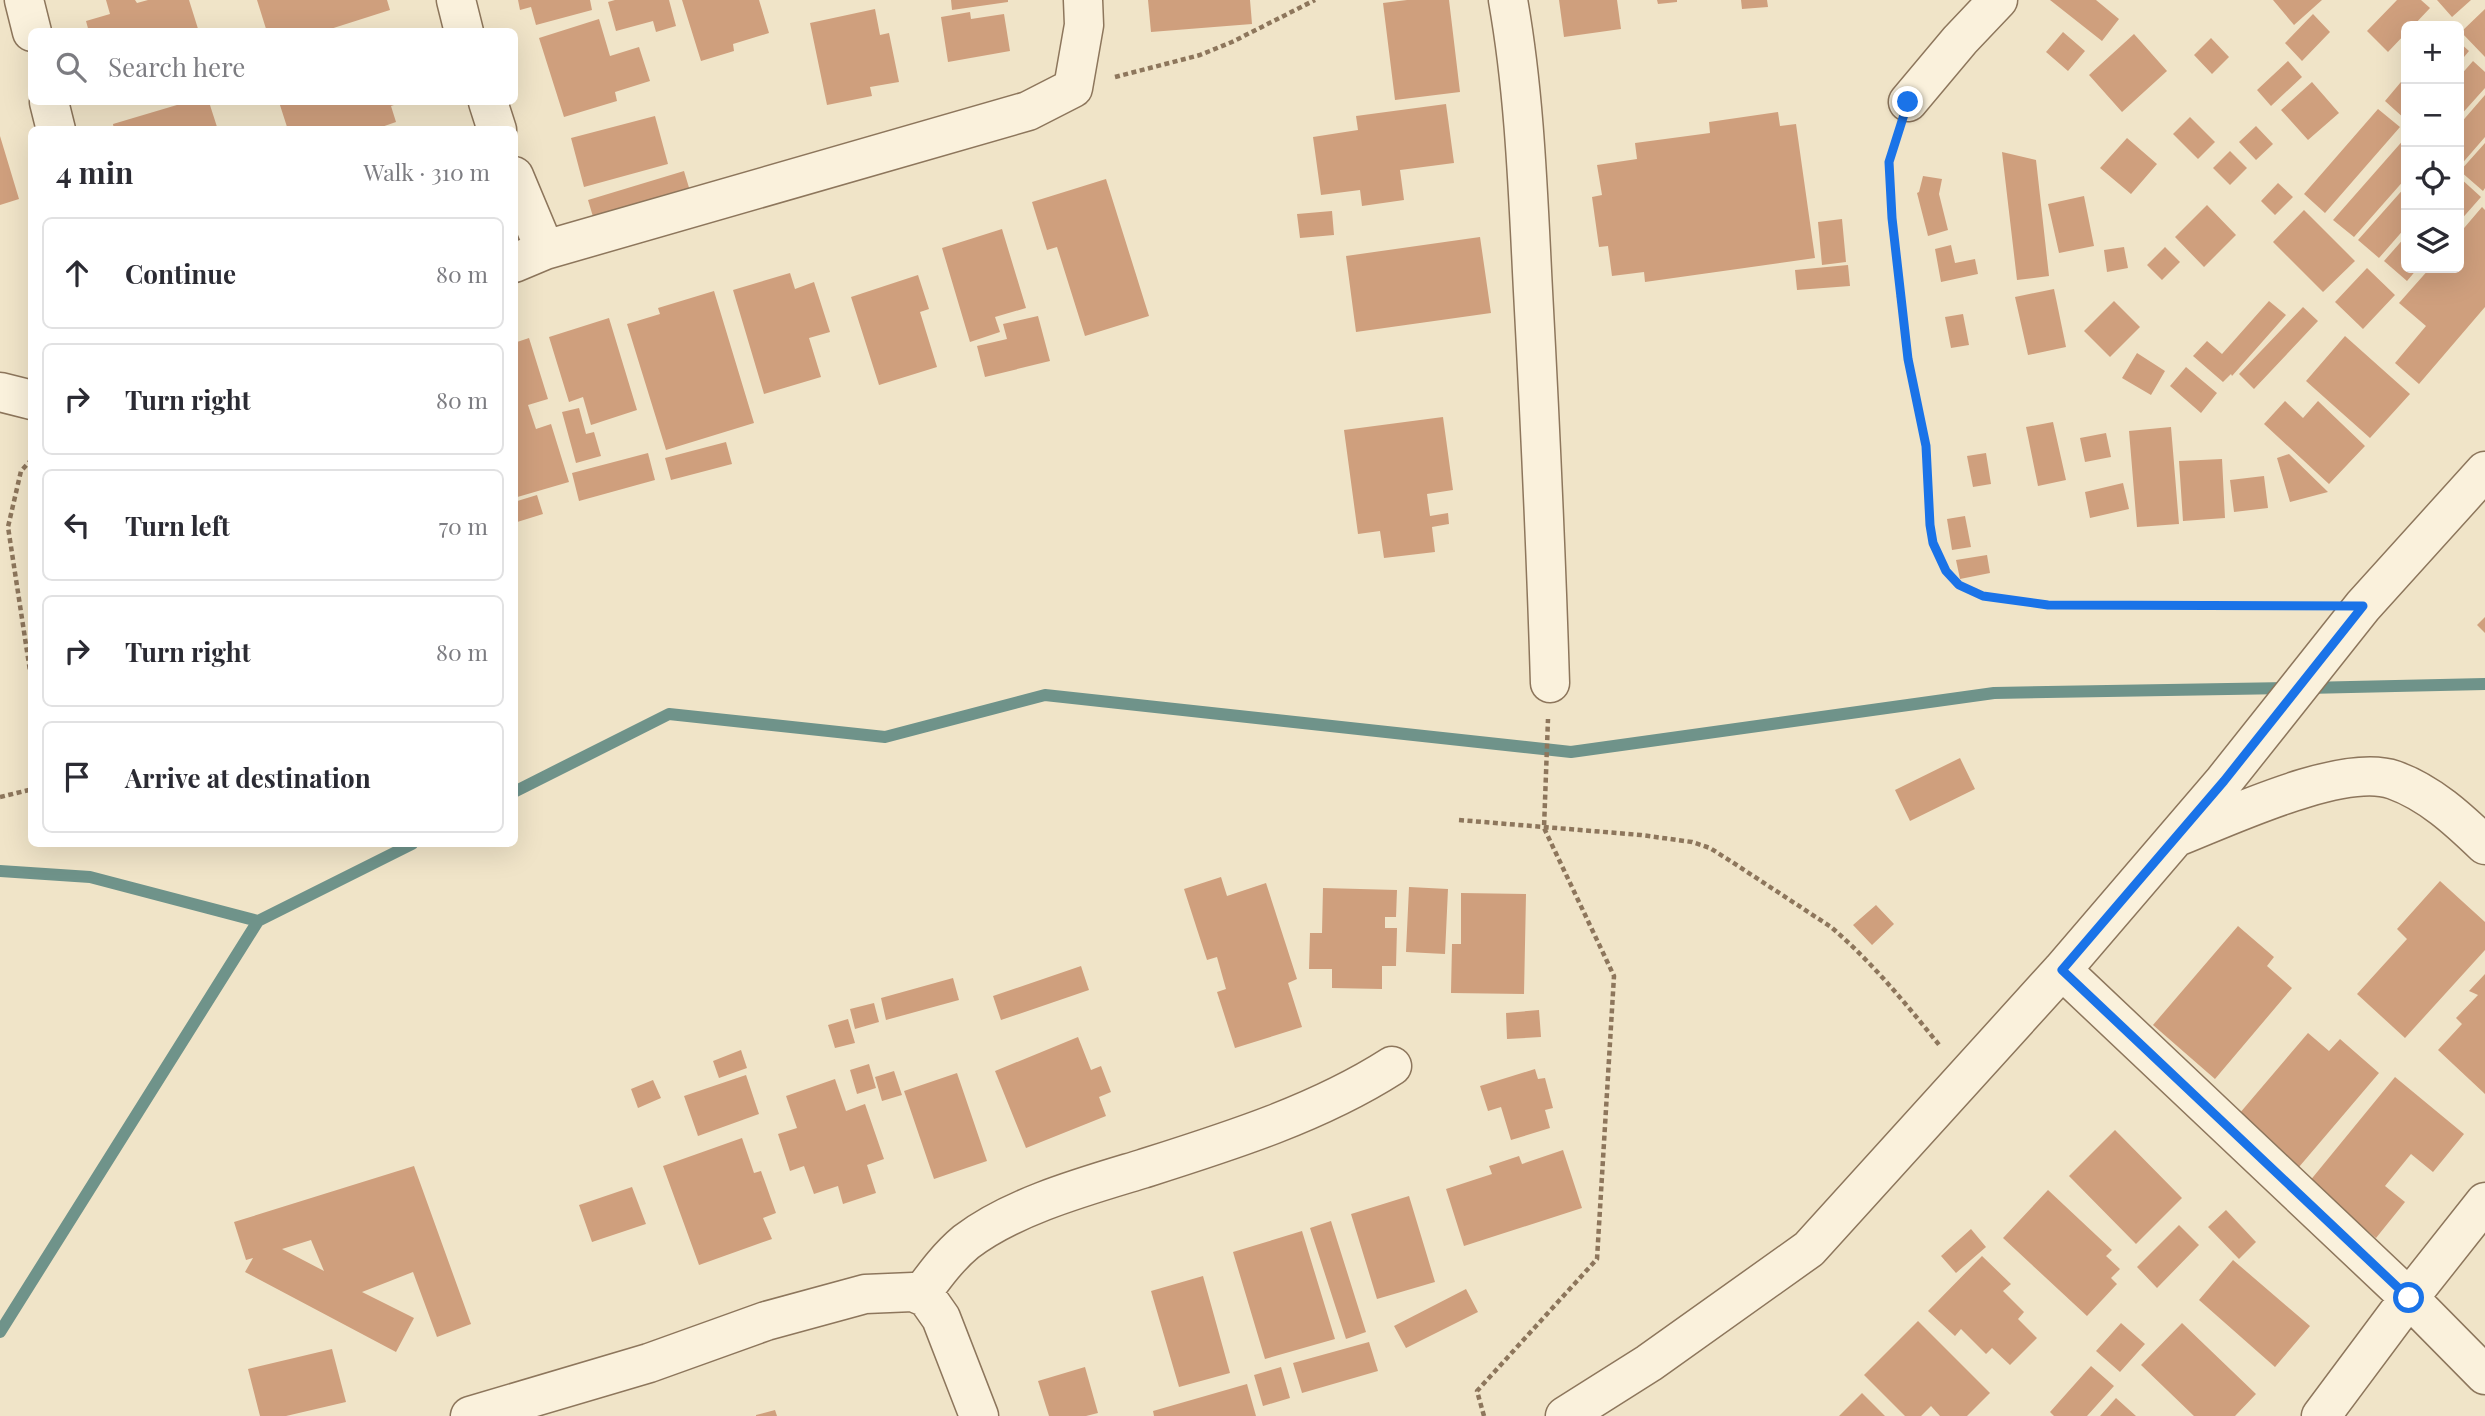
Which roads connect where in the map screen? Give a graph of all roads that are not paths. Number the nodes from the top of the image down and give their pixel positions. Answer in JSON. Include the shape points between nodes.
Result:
{"nodes":[{"id":1,"x":24,"y":0,"type":"edge"},
{"id":2,"x":456,"y":0,"type":"edge"},
{"id":3,"x":1083,"y":0,"type":"edge"},
{"id":4,"x":1508,"y":0,"type":"edge"},
{"id":5,"x":1998,"y":0,"type":"edge"},
{"id":6,"x":31,"y":28,"type":"edge"},
{"id":7,"x":463,"y":28,"type":"edge"},
{"id":8,"x":1908,"y":102,"type":"road end"},
{"id":9,"x":50,"y":105,"type":"edge"},
{"id":10,"x":489,"y":105,"type":"edge"},
{"id":11,"x":55,"y":126,"type":"edge"},
{"id":12,"x":496,"y":126,"type":"edge"},
{"id":13,"x":518,"y":196,"type":"edge"},
{"id":14,"x":530,"y":257,"type":"edge"},
{"id":15,"x":0,"y":392,"type":"edge"},
{"id":16,"x":28,"y":399,"type":"edge"},
{"id":17,"x":2485,"y":471,"type":"edge"},
{"id":18,"x":1550,"y":683,"type":"road end"},
{"id":19,"x":2175,"y":838,"type":"junction"},
{"id":20,"x":2485,"y":845,"type":"edge"},
{"id":21,"x":2062,"y":970,"type":"junction"},
{"id":22,"x":1392,"y":1066,"type":"dead end"},
{"id":23,"x":2485,"y":1202,"type":"edge"},
{"id":24,"x":921,"y":1294,"type":"junction"},
{"id":25,"x":2409,"y":1298,"type":"junction"},
{"id":26,"x":2485,"y":1375,"type":"edge"},
{"id":27,"x":470,"y":1416,"type":"edge"},
{"id":28,"x":979,"y":1416,"type":"edge"},
{"id":29,"x":1565,"y":1416,"type":"edge"},
{"id":30,"x":2321,"y":1416,"type":"edge"}],
"edges":[{"from":1,"to":6,"type":"street"},
{"from":2,"to":7,"type":"street"},
{"from":3,"to":14,"type":"street","via":[[1084,25],[1073,88],[1028,111]]},
{"from":4,"to":18,"type":"street","via":[[1526,157]]},
{"from":5,"to":8,"type":"street"},
{"from":9,"to":11,"type":"street"},
{"from":10,"to":12,"type":"street"},
{"from":13,"to":14,"type":"street"},
{"from":15,"to":16,"type":"street"},
{"from":17,"to":19,"type":"street","via":[[2363,606]]},
{"from":19,"to":20,"type":"street","via":[[2319,783],[2362,775],[2391,778],[2417,790],[2452,813]]},
{"from":19,"to":21,"type":"street"},
{"from":21,"to":25,"type":"street"},
{"from":21,"to":29,"type":"street","via":[[1809,1249]]},
{"from":22,"to":24,"type":"street","via":[[1313,1108],[1023,1211],[968,1241]]},
{"from":23,"to":25,"type":"street"},
{"from":24,"to":27,"type":"street","via":[[865,1294],[813,1308]]},
{"from":24,"to":28,"type":"street","via":[[941,1318]]},
{"from":25,"to":26,"type":"street"},
{"from":25,"to":30,"type":"street"}]}
